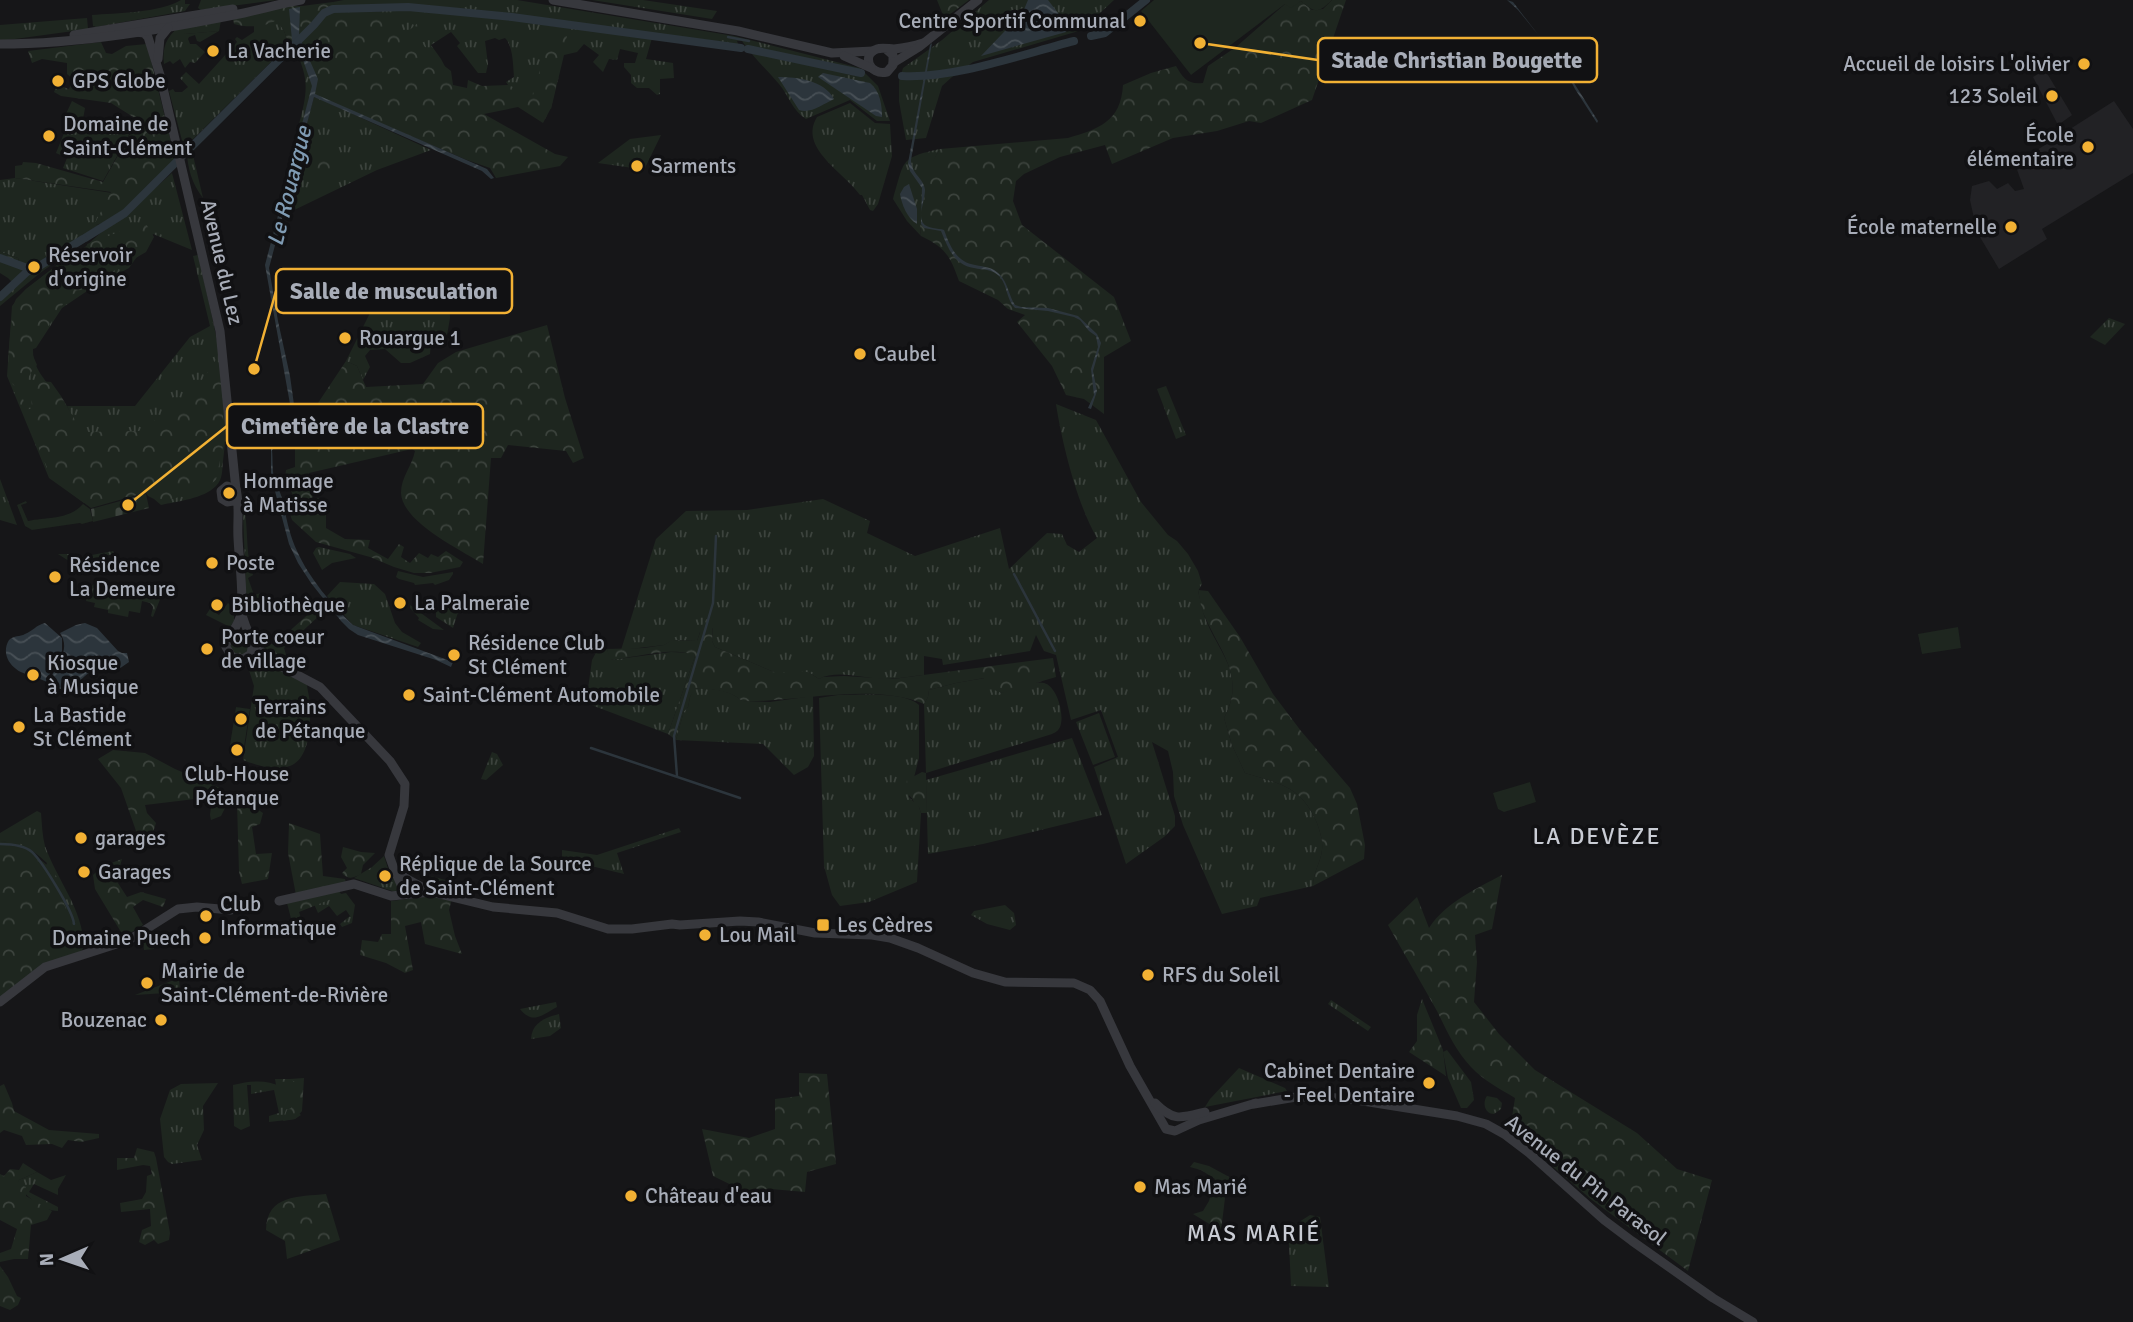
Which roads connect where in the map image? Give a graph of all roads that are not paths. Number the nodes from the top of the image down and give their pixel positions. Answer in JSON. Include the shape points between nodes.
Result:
{"nodes":[{"id":1,"x":301,"y":0,"type":"edge"},
{"id":2,"x":553,"y":0,"type":"edge"},
{"id":3,"x":978,"y":0,"type":"edge"},
{"id":4,"x":273,"y":5,"type":"junction"},
{"id":5,"x":152,"y":26,"type":"junction"},
{"id":6,"x":171,"y":26,"type":"junction"},
{"id":7,"x":135,"y":32,"type":"junction"},
{"id":8,"x":154,"y":42,"type":"junction"},
{"id":9,"x":39,"y":43,"type":"junction"},
{"id":10,"x":923,"y":43,"type":"junction"},
{"id":11,"x":0,"y":47,"type":"edge"},
{"id":12,"x":886,"y":48,"type":"junction"},
{"id":13,"x":873,"y":51,"type":"junction"},
{"id":14,"x":835,"y":53,"type":"junction"},
{"id":15,"x":894,"y":63,"type":"junction"},
{"id":16,"x":871,"y":68,"type":"junction"},
{"id":17,"x":232,"y":460,"type":"junction"},
{"id":18,"x":223,"y":487,"type":"junction"},
{"id":19,"x":237,"y":493,"type":"junction"},
{"id":20,"x":227,"y":502,"type":"junction"},
{"id":21,"x":237,"y":524,"type":"junction"},
{"id":22,"x":241,"y":611,"type":"junction"},
{"id":23,"x":234,"y":633,"type":"junction"},
{"id":24,"x":251,"y":638,"type":"junction"},
{"id":25,"x":249,"y":656,"type":"junction"},
{"id":26,"x":268,"y":659,"type":"junction"},
{"id":27,"x":405,"y":882,"type":"junction"},
{"id":28,"x":431,"y":892,"type":"junction"},
{"id":29,"x":406,"y":894,"type":"junction"},
{"id":30,"x":279,"y":901,"type":"dead end"},
{"id":31,"x":231,"y":910,"type":"dead end"},
{"id":32,"x":0,"y":1002,"type":"edge"},
{"id":33,"x":1146,"y":1094,"type":"junction"},
{"id":34,"x":1256,"y":1103,"type":"junction"},
{"id":35,"x":1173,"y":1117,"type":"junction"},
{"id":36,"x":1163,"y":1125,"type":"junction"},
{"id":37,"x":1179,"y":1128,"type":"junction"},
{"id":38,"x":1752,"y":1322,"type":"edge"}],
"edges":[{"from":1,"to":4,"type":"street"},
{"from":2,"to":14,"type":"street","via":[[738,31]]},
{"from":3,"to":10,"type":"street"},
{"from":4,"to":5,"type":"street","via":[[177,18]]},
{"from":4,"to":6,"type":"street"},
{"from":5,"to":6,"type":"street"},
{"from":5,"to":7,"type":"street"},
{"from":5,"to":8,"type":"street","name":"Avenue du Lez"},
{"from":5,"to":9,"type":"street"},
{"from":6,"to":8,"type":"street"},
{"from":7,"to":8,"type":"street"},
{"from":7,"to":9,"type":"street"},
{"from":8,"to":17,"type":"street","name":"Avenue du Lez","via":[[220,331]]},
{"from":9,"to":11,"type":"street"},
{"from":10,"to":12,"type":"street"},
{"from":10,"to":15,"type":"street"},
{"from":12,"to":13,"type":"street"},
{"from":12,"to":15,"type":"street"},
{"from":13,"to":14,"type":"street"},
{"from":13,"to":16,"type":"street"},
{"from":14,"to":16,"type":"street"},
{"from":15,"to":16,"type":"street","via":[[884,72]]},
{"from":17,"to":18,"type":"street","name":"Avenue du Lez"},
{"from":17,"to":19,"type":"street","name":"Avenue du Lez"},
{"from":18,"to":19,"type":"street","via":[[230,485]]},
{"from":18,"to":20,"type":"street","via":[[220,495]]},
{"from":19,"to":20,"type":"street","via":[[234,501]]},
{"from":19,"to":21,"type":"street","name":"Avenue du Lez"},
{"from":20,"to":21,"type":"street"},
{"from":21,"to":22,"type":"street","name":"Avenue du Lez"},
{"from":22,"to":23,"type":"street"},
{"from":22,"to":24,"type":"street"},
{"from":23,"to":24,"type":"street"},
{"from":23,"to":25,"type":"street","via":[[226,643],[229,654],[238,659]]},
{"from":24,"to":25,"type":"street","via":[[254,648]]},
{"from":24,"to":26,"type":"street"},
{"from":25,"to":26,"type":"street"},
{"from":26,"to":27,"type":"street","via":[[320,687],[390,761],[406,787],[390,851]]},
{"from":27,"to":28,"type":"street"},
{"from":27,"to":29,"type":"street"},
{"from":28,"to":29,"type":"street"},
{"from":28,"to":33,"type":"street","via":[[493,907],[552,913],[610,934],[749,921],[815,933],[876,935],[1005,982],[1074,983],[1100,1001]]},
{"from":29,"to":30,"type":"street","via":[[391,896],[354,884]]},
{"from":31,"to":32,"type":"street","via":[[187,907],[171,913],[129,940],[49,966]]},
{"from":33,"to":35,"type":"street"},
{"from":33,"to":36,"type":"street"},
{"from":34,"to":35,"type":"street","name":"Avenue du Pin Parasol"},
{"from":34,"to":37,"type":"street","name":"Avenue du Pin Parasol"},
{"from":34,"to":38,"type":"street","name":"Avenue du Pin Parasol","via":[[1296,1097],[1344,1098],[1483,1122],[1511,1139],[1632,1241]]},
{"from":35,"to":36,"type":"street"},
{"from":35,"to":37,"type":"street"},
{"from":36,"to":37,"type":"street","via":[[1172,1131]]}]}
